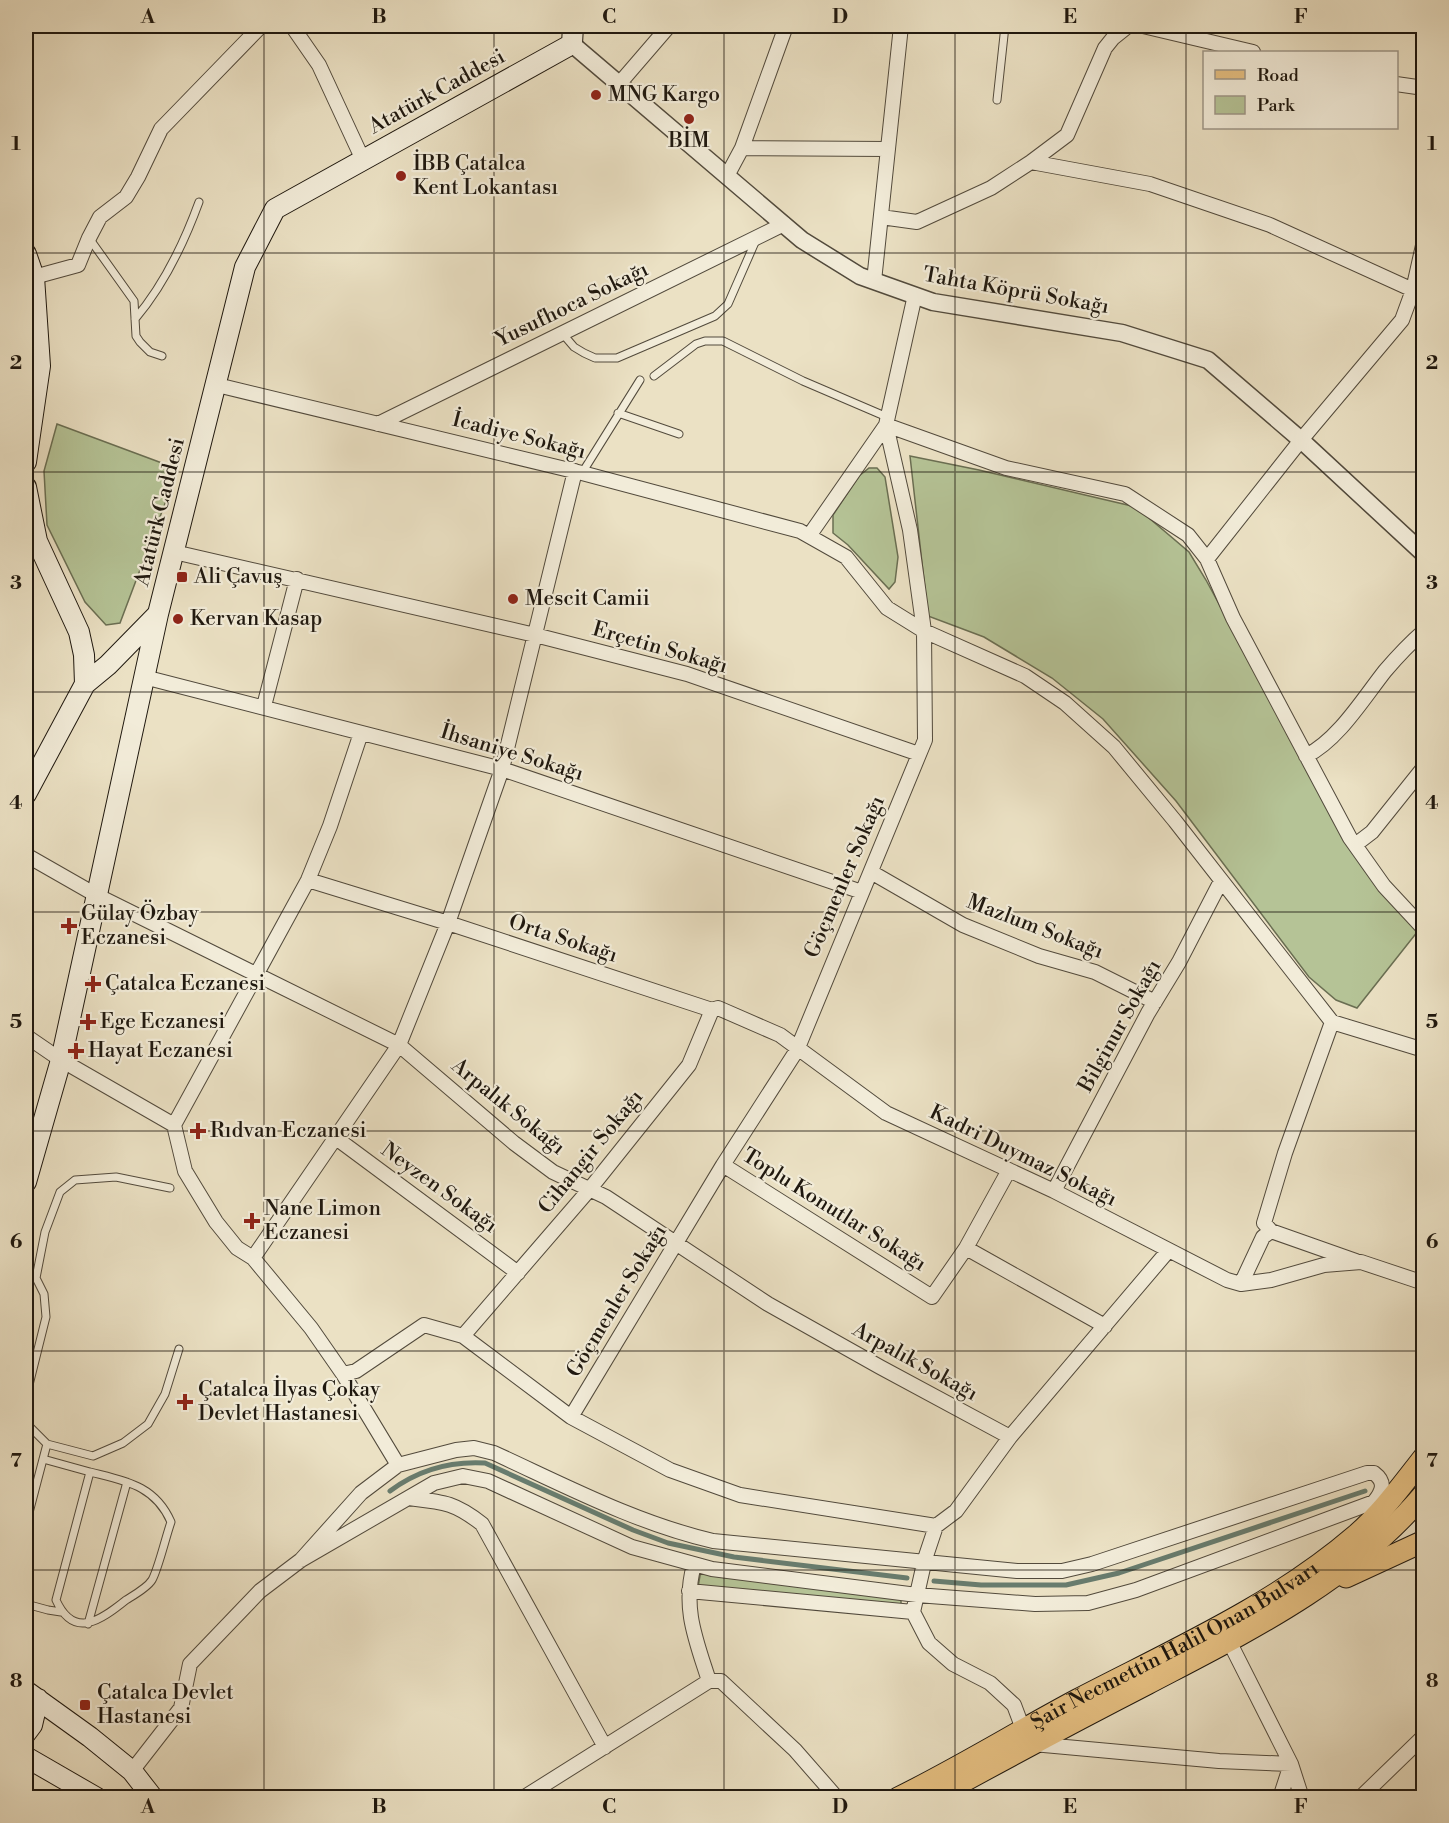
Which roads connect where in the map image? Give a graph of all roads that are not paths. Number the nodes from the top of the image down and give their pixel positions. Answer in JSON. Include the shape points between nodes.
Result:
{"nodes":[{"id":1,"x":261,"y":26,"type":"edge"},
{"id":2,"x":292,"y":26,"type":"edge"},
{"id":3,"x":669,"y":26,"type":"edge"},
{"id":4,"x":786,"y":26,"type":"edge"},
{"id":5,"x":901,"y":26,"type":"edge"},
{"id":6,"x":1005,"y":26,"type":"edge"},
{"id":7,"x":1128,"y":26,"type":"edge"},
{"id":8,"x":1143,"y":26,"type":"edge"},
{"id":9,"x":572,"y":35,"type":"edge"},
{"id":10,"x":1249,"y":51,"type":"edge"},
{"id":11,"x":619,"y":84,"type":"junction"},
{"id":12,"x":1398,"y":84,"type":"edge"},
{"id":13,"x":1424,"y":88,"type":"edge"},
{"id":14,"x":998,"y":100,"type":"dead end"},
{"id":15,"x":742,"y":148,"type":"junction"},
{"id":16,"x":888,"y":149,"type":"junction"},
{"id":17,"x":363,"y":160,"type":"junction"},
{"id":18,"x":1031,"y":162,"type":"junction"},
{"id":19,"x":727,"y":176,"type":"junction"},
{"id":20,"x":199,"y":202,"type":"dead end"},
{"id":21,"x":881,"y":217,"type":"junction"},
{"id":22,"x":784,"y":224,"type":"junction"},
{"id":23,"x":757,"y":237,"type":"junction"},
{"id":24,"x":89,"y":238,"type":"junction"},
{"id":25,"x":1424,"y":241,"type":"edge"},
{"id":26,"x":26,"y":254,"type":"edge"},
{"id":27,"x":34,"y":277,"type":"junction"},
{"id":28,"x":874,"y":281,"type":"junction"},
{"id":29,"x":1418,"y":293,"type":"edge"},
{"id":30,"x":915,"y":296,"type":"junction"},
{"id":31,"x":135,"y":318,"type":"junction"},
{"id":32,"x":562,"y":333,"type":"junction"},
{"id":33,"x":162,"y":356,"type":"dead end"},
{"id":34,"x":654,"y":376,"type":"dead end"},
{"id":35,"x":640,"y":380,"type":"dead end"},
{"id":36,"x":217,"y":385,"type":"junction"},
{"id":37,"x":618,"y":413,"type":"junction"},
{"id":38,"x":887,"y":421,"type":"junction"},
{"id":39,"x":378,"y":424,"type":"junction"},
{"id":40,"x":679,"y":434,"type":"dead end"},
{"id":41,"x":1301,"y":440,"type":"junction"},
{"id":42,"x":26,"y":456,"type":"edge"},
{"id":43,"x":579,"y":472,"type":"junction"},
{"id":44,"x":26,"y":487,"type":"edge"},
{"id":45,"x":809,"y":536,"type":"junction"},
{"id":46,"x":174,"y":552,"type":"junction"},
{"id":47,"x":1424,"y":554,"type":"edge"},
{"id":48,"x":1207,"y":559,"type":"junction"},
{"id":49,"x":297,"y":579,"type":"junction"},
{"id":50,"x":158,"y":614,"type":"junction"},
{"id":51,"x":924,"y":631,"type":"junction"},
{"id":52,"x":1424,"y":631,"type":"edge"},
{"id":53,"x":535,"y":635,"type":"junction"},
{"id":54,"x":144,"y":677,"type":"junction"},
{"id":55,"x":85,"y":684,"type":"junction"},
{"id":56,"x":264,"y":706,"type":"junction"},
{"id":57,"x":361,"y":732,"type":"junction"},
{"id":58,"x":919,"y":754,"type":"junction"},
{"id":59,"x":1306,"y":756,"type":"junction"},
{"id":60,"x":1424,"y":767,"type":"edge"},
{"id":61,"x":502,"y":769,"type":"junction"},
{"id":62,"x":26,"y":794,"type":"edge"},
{"id":63,"x":1355,"y":845,"type":"junction"},
{"id":64,"x":26,"y":855,"type":"edge"},
{"id":65,"x":871,"y":872,"type":"junction"},
{"id":66,"x":308,"y":880,"type":"junction"},
{"id":67,"x":1221,"y":881,"type":"junction"},
{"id":68,"x":862,"y":892,"type":"junction"},
{"id":69,"x":96,"y":895,"type":"junction"},
{"id":70,"x":448,"y":923,"type":"junction"},
{"id":71,"x":1424,"y":929,"type":"edge"},
{"id":72,"x":257,"y":974,"type":"junction"},
{"id":73,"x":1155,"y":1002,"type":"junction"},
{"id":74,"x":712,"y":1010,"type":"junction"},
{"id":75,"x":1332,"y":1022,"type":"junction"},
{"id":76,"x":26,"y":1036,"type":"edge"},
{"id":77,"x":399,"y":1045,"type":"junction"},
{"id":78,"x":797,"y":1050,"type":"junction"},
{"id":79,"x":1424,"y":1050,"type":"edge"},
{"id":80,"x":61,"y":1060,"type":"junction"},
{"id":81,"x":174,"y":1125,"type":"junction"},
{"id":82,"x":336,"y":1138,"type":"junction"},
{"id":83,"x":723,"y":1165,"type":"junction"},
{"id":84,"x":1009,"y":1170,"type":"junction"},
{"id":85,"x":26,"y":1182,"type":"edge"},
{"id":86,"x":170,"y":1188,"type":"dead end"},
{"id":87,"x":589,"y":1190,"type":"junction"},
{"id":88,"x":1054,"y":1191,"type":"junction"},
{"id":89,"x":1271,"y":1231,"type":"junction"},
{"id":90,"x":675,"y":1244,"type":"junction"},
{"id":91,"x":966,"y":1248,"type":"junction"},
{"id":92,"x":1168,"y":1251,"type":"junction"},
{"id":93,"x":253,"y":1258,"type":"junction"},
{"id":94,"x":1361,"y":1262,"type":"junction"},
{"id":95,"x":518,"y":1273,"type":"junction"},
{"id":96,"x":1424,"y":1283,"type":"edge"},
{"id":97,"x":1241,"y":1284,"type":"junction"},
{"id":98,"x":1105,"y":1326,"type":"junction"},
{"id":99,"x":463,"y":1336,"type":"junction"},
{"id":100,"x":179,"y":1350,"type":"dead end"},
{"id":101,"x":343,"y":1374,"type":"junction"},
{"id":102,"x":26,"y":1398,"type":"edge"},
{"id":103,"x":26,"y":1417,"type":"edge"},
{"id":104,"x":571,"y":1417,"type":"junction"},
{"id":105,"x":1010,"y":1437,"type":"junction"},
{"id":106,"x":46,"y":1444,"type":"junction"},
{"id":107,"x":1424,"y":1457,"type":"edge"},
{"id":108,"x":43,"y":1459,"type":"junction"},
{"id":109,"x":398,"y":1465,"type":"junction"},
{"id":110,"x":90,"y":1472,"type":"junction"},
{"id":111,"x":127,"y":1482,"type":"junction"},
{"id":112,"x":1424,"y":1494,"type":"edge"},
{"id":113,"x":408,"y":1498,"type":"junction"},
{"id":114,"x":26,"y":1524,"type":"edge"},
{"id":115,"x":936,"y":1527,"type":"junction"},
{"id":116,"x":1424,"y":1541,"type":"edge"},
{"id":117,"x":301,"y":1560,"type":"junction"},
{"id":118,"x":924,"y":1563,"type":"junction"},
{"id":119,"x":694,"y":1565,"type":"junction"},
{"id":120,"x":689,"y":1591,"type":"junction"},
{"id":121,"x":1310,"y":1594,"type":"junction"},
{"id":122,"x":917,"y":1595,"type":"junction"},
{"id":123,"x":26,"y":1604,"type":"edge"},
{"id":124,"x":61,"y":1612,"type":"junction"},
{"id":125,"x":913,"y":1612,"type":"junction"},
{"id":126,"x":88,"y":1624,"type":"junction"},
{"id":127,"x":1229,"y":1641,"type":"junction"},
{"id":128,"x":709,"y":1681,"type":"junction"},
{"id":129,"x":32,"y":1695,"type":"edge"},
{"id":130,"x":26,"y":1733,"type":"edge"},
{"id":131,"x":1027,"y":1736,"type":"junction"},
{"id":132,"x":1424,"y":1736,"type":"edge"},
{"id":133,"x":604,"y":1747,"type":"junction"},
{"id":134,"x":26,"y":1757,"type":"edge"},
{"id":135,"x":1291,"y":1764,"type":"junction"},
{"id":136,"x":132,"y":1771,"type":"junction"},
{"id":137,"x":97,"y":1797,"type":"edge"},
{"id":138,"x":153,"y":1797,"type":"edge"},
{"id":139,"x":168,"y":1797,"type":"edge"},
{"id":140,"x":523,"y":1797,"type":"edge"},
{"id":141,"x":837,"y":1797,"type":"edge"},
{"id":142,"x":898,"y":1797,"type":"edge"},
{"id":143,"x":933,"y":1797,"type":"edge"},
{"id":144,"x":1280,"y":1797,"type":"edge"},
{"id":145,"x":1302,"y":1797,"type":"edge"},
{"id":146,"x":1360,"y":1797,"type":"edge"}],
"edges":[{"from":1,"to":24,"type":"street","via":[[161,129],[126,197],[100,217]]},
{"from":2,"to":17,"type":"street","via":[[319,65]]},
{"from":3,"to":11,"type":"street"},
{"from":4,"to":15,"type":"street"},
{"from":5,"to":16,"type":"street"},
{"from":6,"to":14,"type":"lane"},
{"from":7,"to":18,"type":"street","via":[[1105,48],[1067,135]]},
{"from":8,"to":10,"type":"street"},
{"from":9,"to":11,"type":"street","name":"Tahta Köprü Sokağı"},
{"from":9,"to":17,"type":"main road","name":"Atatürk Caddesi"},
{"from":11,"to":19,"type":"street","name":"Tahta Köprü Sokağı"},
{"from":12,"to":13,"type":"street"},
{"from":15,"to":16,"type":"street"},
{"from":15,"to":19,"type":"street"},
{"from":16,"to":21,"type":"street"},
{"from":17,"to":36,"type":"main road","name":"Atatürk Caddesi","via":[[275,209],[245,267]]},
{"from":18,"to":21,"type":"street","via":[[991,188],[916,222]]},
{"from":18,"to":29,"type":"street","via":[[1150,184],[1270,225]]},
{"from":19,"to":22,"type":"street","name":"Tahta Köprü Sokağı"},
{"from":20,"to":31,"type":"lane","via":[[165,276]]},
{"from":21,"to":28,"type":"street"},
{"from":22,"to":23,"type":"street","name":"Yusufhoca Sokağı"},
{"from":22,"to":28,"type":"street","name":"Tahta Köprü Sokağı","via":[[802,240]]},
{"from":23,"to":32,"type":"street","name":"Yusufhoca Sokağı"},
{"from":23,"to":32,"type":"lane","via":[[728,304],[715,316],[617,358],[584,353]]},
{"from":24,"to":27,"type":"street","via":[[78,265]]},
{"from":24,"to":31,"type":"lane","via":[[134,301]]},
{"from":25,"to":29,"type":"street"},
{"from":26,"to":27,"type":"main road"},
{"from":27,"to":42,"type":"main road","via":[[39,366]]},
{"from":28,"to":30,"type":"street","name":"Tahta Köprü Sokağı"},
{"from":29,"to":41,"type":"street","via":[[1402,320]]},
{"from":30,"to":38,"type":"street","name":"Göçmenler Sokağı"},
{"from":30,"to":41,"type":"street","name":"Tahta Köprü Sokağı","via":[[1122,333],[1208,360]]},
{"from":31,"to":33,"type":"lane","via":[[140,342]]},
{"from":32,"to":39,"type":"street","name":"Yusufhoca Sokağı"},
{"from":34,"to":38,"type":"lane","via":[[696,344],[723,341]]},
{"from":35,"to":37,"type":"lane"},
{"from":36,"to":39,"type":"street","name":"İcadiye Sokağı"},
{"from":36,"to":46,"type":"main road","name":"Atatürk Caddesi"},
{"from":37,"to":40,"type":"lane"},
{"from":37,"to":43,"type":"lane"},
{"from":38,"to":45,"type":"street"},
{"from":38,"to":48,"type":"street","via":[[1006,468],[1125,494],[1188,535]]},
{"from":38,"to":51,"type":"street","name":"Göçmenler Sokağı","via":[[910,530]]},
{"from":39,"to":43,"type":"street","name":"İcadiye Sokağı"},
{"from":41,"to":47,"type":"street","name":"Tahta Köprü Sokağı"},
{"from":41,"to":48,"type":"street"},
{"from":43,"to":45,"type":"street","name":"İcadiye Sokağı"},
{"from":43,"to":53,"type":"street"},
{"from":44,"to":55,"type":"main road","via":[[37,541],[79,632]]},
{"from":45,"to":51,"type":"street","name":"İcadiye Sokağı","via":[[846,557],[887,608]]},
{"from":46,"to":49,"type":"street","name":"Erçetin Sokağı"},
{"from":46,"to":50,"type":"main road","name":"Atatürk Caddesi"},
{"from":48,"to":59,"type":"street","via":[[1233,618]]},
{"from":49,"to":53,"type":"street","name":"Erçetin Sokağı"},
{"from":49,"to":56,"type":"street"},
{"from":50,"to":54,"type":"main road","name":"Atatürk Caddesi"},
{"from":50,"to":55,"type":"main road"},
{"from":51,"to":58,"type":"street","name":"Göçmenler Sokağı","via":[[925,740]]},
{"from":51,"to":67,"type":"street","name":"İcadiye Sokağı","via":[[1025,676],[1065,703],[1114,747]]},
{"from":52,"to":59,"type":"street","via":[[1404,648],[1317,751]]},
{"from":53,"to":58,"type":"street","name":"Erçetin Sokağı","via":[[687,674]]},
{"from":53,"to":61,"type":"street"},
{"from":54,"to":56,"type":"street","name":"İhsaniye Sokağı"},
{"from":54,"to":69,"type":"main road","name":"Atatürk Caddesi"},
{"from":55,"to":62,"type":"main road"},
{"from":56,"to":57,"type":"street","name":"İhsaniye Sokağı"},
{"from":57,"to":61,"type":"street","name":"İhsaniye Sokağı"},
{"from":57,"to":66,"type":"street"},
{"from":58,"to":65,"type":"street","name":"Göçmenler Sokağı"},
{"from":59,"to":63,"type":"street"},
{"from":60,"to":63,"type":"street","via":[[1372,832]]},
{"from":61,"to":68,"type":"street","name":"İhsaniye Sokağı"},
{"from":61,"to":70,"type":"street"},
{"from":63,"to":71,"type":"street","via":[[1384,886]]},
{"from":64,"to":69,"type":"street","name":"Arpalık Sokağı"},
{"from":65,"to":68,"type":"street","name":"Göçmenler Sokağı"},
{"from":65,"to":73,"type":"street","name":"Mazlum Sokağı","via":[[963,925],[1039,956],[1095,972]]},
{"from":66,"to":70,"type":"street","name":"Orta Sokağı"},
{"from":66,"to":72,"type":"street"},
{"from":67,"to":73,"type":"street","name":"Bilginur Sokağı"},
{"from":67,"to":75,"type":"street","name":"İcadiye Sokağı"},
{"from":68,"to":78,"type":"street","name":"Göçmenler Sokağı"},
{"from":69,"to":72,"type":"street","name":"Arpalık Sokağı"},
{"from":69,"to":80,"type":"main road","name":"Atatürk Caddesi"},
{"from":70,"to":74,"type":"street","name":"Orta Sokağı"},
{"from":70,"to":77,"type":"street"},
{"from":72,"to":77,"type":"street","name":"Arpalık Sokağı"},
{"from":72,"to":81,"type":"street"},
{"from":73,"to":88,"type":"street","name":"Bilginur Sokağı"},
{"from":74,"to":78,"type":"street","name":"Orta Sokağı","via":[[718,1008],[780,1035]]},
{"from":74,"to":87,"type":"street","name":"Cihangir Sokağı","via":[[689,1065]]},
{"from":75,"to":79,"type":"street"},
{"from":75,"to":89,"type":"street","via":[[1264,1223]]},
{"from":76,"to":80,"type":"street"},
{"from":77,"to":82,"type":"street"},
{"from":77,"to":87,"type":"street","name":"Arpalık Sokağı","via":[[532,1157]]},
{"from":78,"to":83,"type":"street","name":"Göçmenler Sokağı"},
{"from":78,"to":84,"type":"street","name":"Kadri Duymaz Sokağı","via":[[886,1113]]},
{"from":80,"to":81,"type":"street"},
{"from":80,"to":85,"type":"main road","name":"Atatürk Caddesi"},
{"from":81,"to":93,"type":"street","via":[[185,1171],[216,1222],[237,1248]]},
{"from":82,"to":93,"type":"street"},
{"from":82,"to":95,"type":"street","name":"Neyzen Sokağı"},
{"from":83,"to":90,"type":"street","name":"Göçmenler Sokağı"},
{"from":83,"to":91,"type":"street","name":"Toplu Konutlar Sokağı","via":[[933,1297]]},
{"from":84,"to":88,"type":"street","name":"Kadri Duymaz Sokağı"},
{"from":84,"to":91,"type":"street","name":"Toplu Konutlar Sokağı"},
{"from":86,"to":102,"type":"lane","via":[[116,1177],[75,1180],[60,1192],[45,1232],[36,1278],[44,1294],[46,1317]]},
{"from":87,"to":90,"type":"street","name":"Arpalık Sokağı","via":[[606,1197]]},
{"from":87,"to":95,"type":"street","name":"Cihangir Sokağı"},
{"from":88,"to":92,"type":"street","name":"Kadri Duymaz Sokağı"},
{"from":89,"to":94,"type":"street","name":"Kadri Duymaz Sokağı"},
{"from":89,"to":97,"type":"street","via":[[1263,1237]]},
{"from":90,"to":104,"type":"street","name":"Göçmenler Sokağı"},
{"from":90,"to":105,"type":"street","name":"Arpalık Sokağı","via":[[768,1304]]},
{"from":91,"to":98,"type":"street"},
{"from":92,"to":97,"type":"street","name":"Kadri Duymaz Sokağı"},
{"from":92,"to":98,"type":"street"},
{"from":93,"to":101,"type":"street"},
{"from":94,"to":96,"type":"street","name":"Kadri Duymaz Sokağı"},
{"from":94,"to":97,"type":"street","name":"Kadri Duymaz Sokağı","via":[[1324,1265]]},
{"from":95,"to":99,"type":"street","name":"Cihangir Sokağı"},
{"from":98,"to":105,"type":"street"},
{"from":99,"to":101,"type":"street","via":[[424,1325],[356,1371]]},
{"from":99,"to":104,"type":"street"},
{"from":100,"to":106,"type":"lane","via":[[165,1394],[148,1424],[123,1443],[93,1456]]},
{"from":101,"to":109,"type":"street"},
{"from":103,"to":106,"type":"lane"},
{"from":104,"to":115,"type":"street","via":[[670,1470],[740,1495]]},
{"from":105,"to":115,"type":"street","via":[[956,1511]]},
{"from":106,"to":108,"type":"lane"},
{"from":107,"to":131,"type":"main road","name":"Şair Necmettin Halil Onan Bulvarı","via":[[1377,1515],[1330,1557]]},
{"from":108,"to":110,"type":"lane"},
{"from":108,"to":114,"type":"lane"},
{"from":109,"to":117,"type":"street","via":[[361,1493]]},
{"from":109,"to":118,"type":"street","via":[[474,1448],[494,1453],[676,1533],[713,1541]]},
{"from":110,"to":111,"type":"lane"},
{"from":110,"to":124,"type":"lane","via":[[56,1600]]},
{"from":111,"to":126,"type":"lane"},
{"from":111,"to":126,"type":"lane","via":[[152,1494],[171,1522],[152,1581],[102,1619]]},
{"from":112,"to":121,"type":"main road","name":"Şair Necmettin Halil Onan Bulvarı","via":[[1339,1574]]},
{"from":113,"to":117,"type":"street"},
{"from":113,"to":119,"type":"street","via":[[434,1483],[463,1476],[488,1481],[632,1547]]},
{"from":113,"to":133,"type":"street","via":[[447,1503],[482,1524]]},
{"from":115,"to":118,"type":"street"},
{"from":116,"to":121,"type":"main road"},
{"from":117,"to":136,"type":"street","via":[[260,1591],[190,1664],[182,1708]]},
{"from":118,"to":122,"type":"street"},
{"from":118,"to":122,"type":"street","via":[[1062,1571],[1367,1473],[1380,1477],[1383,1485],[1374,1502],[1136,1590],[1088,1603],[1035,1604]]},
{"from":119,"to":120,"type":"street"},
{"from":119,"to":122,"type":"street"},
{"from":120,"to":125,"type":"street"},
{"from":120,"to":128,"type":"street","via":[[691,1620]]},
{"from":121,"to":127,"type":"main road","name":"Şair Necmettin Halil Onan Bulvarı"},
{"from":122,"to":125,"type":"street"},
{"from":123,"to":124,"type":"lane"},
{"from":124,"to":126,"type":"lane","via":[[73,1622]]},
{"from":125,"to":131,"type":"street","via":[[930,1643],[953,1664],[990,1683],[1014,1705]]},
{"from":127,"to":131,"type":"main road","name":"Şair Necmettin Halil Onan Bulvarı"},
{"from":127,"to":135,"type":"street"},
{"from":128,"to":133,"type":"street"},
{"from":128,"to":141,"type":"street","via":[[721,1681],[795,1750]]},
{"from":129,"to":130,"type":"main road","via":[[32,1725]]},
{"from":129,"to":136,"type":"main road"},
{"from":131,"to":135,"type":"street","via":[[1219,1761]]},
{"from":131,"to":142,"type":"main road","name":"Şair Necmettin Halil Onan Bulvarı"},
{"from":131,"to":143,"type":"main road","name":"Şair Necmettin Halil Onan Bulvarı"},
{"from":132,"to":146,"type":"street"},
{"from":133,"to":140,"type":"street"},
{"from":134,"to":137,"type":"main road"},
{"from":135,"to":144,"type":"street"},
{"from":135,"to":145,"type":"street"},
{"from":136,"to":138,"type":"main road"},
{"from":136,"to":139,"type":"main road"}]}
